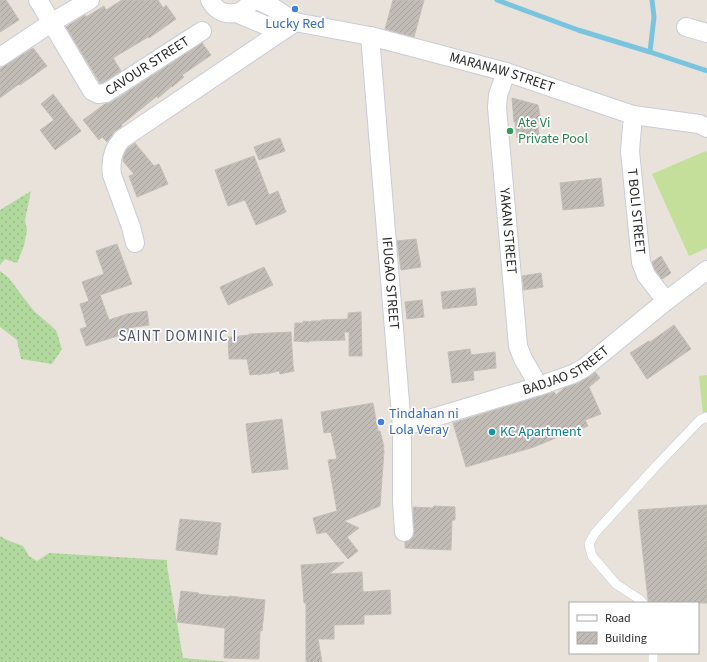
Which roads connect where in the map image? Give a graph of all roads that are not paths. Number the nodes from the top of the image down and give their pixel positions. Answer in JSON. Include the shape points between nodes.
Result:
{"nodes":[{"id":1,"x":38,"y":0,"type":"edge"},
{"id":2,"x":90,"y":0,"type":"edge"},
{"id":3,"x":210,"y":0,"type":"edge"},
{"id":4,"x":252,"y":0,"type":"edge"},
{"id":5,"x":257,"y":0,"type":"edge"},
{"id":6,"x":236,"y":13,"type":"junction"},
{"id":7,"x":295,"y":22,"type":"junction"},
{"id":8,"x":51,"y":23,"type":"junction"},
{"id":9,"x":686,"y":27,"type":"dead end"},
{"id":10,"x":202,"y":31,"type":"dead end"},
{"id":11,"x":707,"y":33,"type":"edge"},
{"id":12,"x":370,"y":36,"type":"junction"},
{"id":13,"x":0,"y":57,"type":"edge"},
{"id":14,"x":506,"y":72,"type":"junction"},
{"id":15,"x":633,"y":115,"type":"junction"},
{"id":16,"x":707,"y":128,"type":"edge"},
{"id":17,"x":135,"y":242,"type":"dead end"},
{"id":18,"x":707,"y":270,"type":"edge"},
{"id":19,"x":666,"y":301,"type":"junction"},
{"id":20,"x":539,"y":386,"type":"junction"},
{"id":21,"x":707,"y":417,"type":"edge"},
{"id":22,"x":402,"y":428,"type":"junction"},
{"id":23,"x":404,"y":532,"type":"dead end"},
{"id":24,"x":641,"y":602,"type":"edge"}],
"edges":[{"from":1,"to":8,"type":"street"},
{"from":2,"to":8,"type":"street"},
{"from":3,"to":6,"type":"street","name":"MARANAW STREET","via":[[215,8],[222,12]]},
{"from":4,"to":6,"type":"street","via":[[244,10]]},
{"from":5,"to":7,"type":"street","name":"MARANAW STREET"},
{"from":6,"to":7,"type":"street","name":"MARANAW STREET","via":[[265,25]]},
{"from":7,"to":12,"type":"street","name":"MARANAW STREET"},
{"from":7,"to":17,"type":"street","via":[[119,143],[114,151],[111,171]]},
{"from":8,"to":10,"type":"street","name":"CAVOUR STREET","via":[[92,91],[98,94],[106,93]]},
{"from":8,"to":13,"type":"street"},
{"from":9,"to":11,"type":"street"},
{"from":12,"to":14,"type":"street","name":"MARANAW STREET"},
{"from":12,"to":22,"type":"street","name":"IFUGAO STREET"},
{"from":14,"to":15,"type":"street","name":"MARANAW STREET"},
{"from":14,"to":20,"type":"street","name":"YAKAN STREET","via":[[498,95],[497,108],[518,346]]},
{"from":15,"to":16,"type":"street","name":"MARANAW STREET","via":[[699,124]]},
{"from":15,"to":19,"type":"street","name":"T BOLI STREET","via":[[630,151],[641,262],[646,275]]},
{"from":18,"to":19,"type":"street","name":"BADJAO STREET"},
{"from":19,"to":20,"type":"street","name":"BADJAO STREET","via":[[584,368]]},
{"from":20,"to":22,"type":"street","name":"BADJAO STREET"},
{"from":21,"to":24,"type":"lane","via":[[700,420],[657,465],[595,533],[590,544],[592,556],[616,584]]},
{"from":22,"to":23,"type":"street","name":"IFUGAO STREET"}]}
